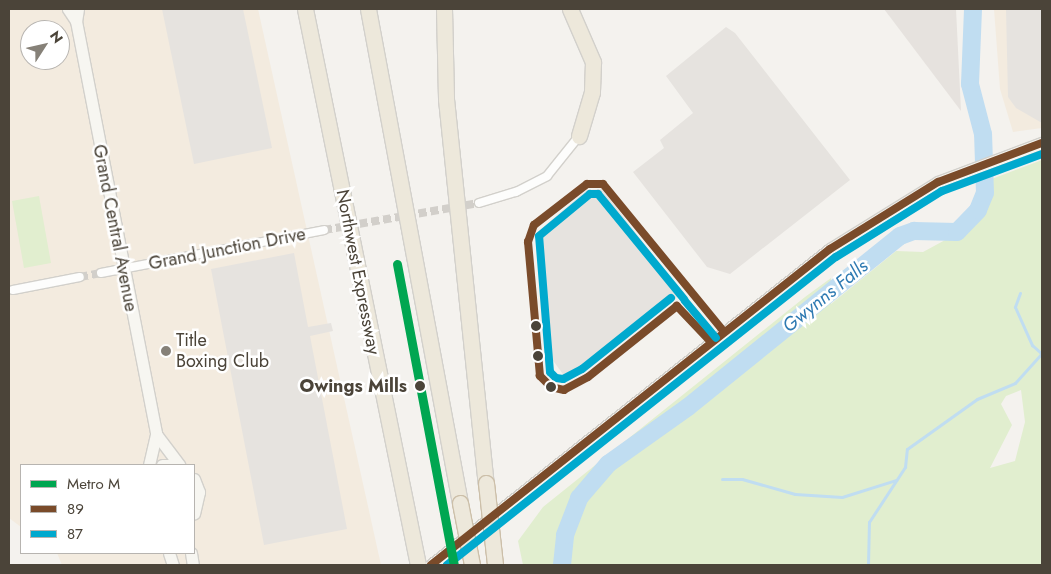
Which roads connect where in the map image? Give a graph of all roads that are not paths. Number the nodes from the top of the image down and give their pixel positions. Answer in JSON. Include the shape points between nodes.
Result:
{"nodes":[{"id":1,"x":68,"y":9,"type":"edge"},
{"id":2,"x":78,"y":9,"type":"edge"},
{"id":3,"x":305,"y":9,"type":"edge"},
{"id":4,"x":368,"y":9,"type":"edge"},
{"id":5,"x":444,"y":9,"type":"edge"},
{"id":6,"x":570,"y":9,"type":"edge"},
{"id":7,"x":76,"y":21,"type":"junction"},
{"id":8,"x":579,"y":136,"type":"joint"},
{"id":9,"x":1042,"y":143,"type":"edge"},
{"id":10,"x":480,"y":203,"type":"tunnel mouth"},
{"id":11,"x":324,"y":230,"type":"tunnel mouth"},
{"id":12,"x":122,"y":269,"type":"junction"},
{"id":13,"x":101,"y":273,"type":"tunnel mouth"},
{"id":14,"x":80,"y":277,"type":"tunnel mouth"},
{"id":15,"x":13,"y":290,"type":"dead end"},
{"id":16,"x":156,"y":434,"type":"junction"},
{"id":17,"x":149,"y":464,"type":"edge"},
{"id":18,"x":178,"y":464,"type":"edge"},
{"id":19,"x":195,"y":482,"type":"edge"},
{"id":20,"x":195,"y":509,"type":"edge"},
{"id":21,"x":418,"y":565,"type":"edge"},
{"id":22,"x":431,"y":565,"type":"edge"},
{"id":23,"x":472,"y":565,"type":"edge"},
{"id":24,"x":495,"y":565,"type":"edge"}],
"edges":[{"from":1,"to":7,"type":"main road","name":"Grand Central Avenue"},
{"from":2,"to":7,"type":"main road","name":"Grand Central Avenue"},
{"from":3,"to":21,"type":"highway","name":"Northwest Expressway"},
{"from":4,"to":23,"type":"highway","bridge":true},
{"from":5,"to":24,"type":"highway","bridge":true,"via":[[448,118]]},
{"from":6,"to":8,"type":"highway","via":[[593,62],[591,98]]},
{"from":7,"to":12,"type":"main road","name":"Grand Central Avenue"},
{"from":8,"to":10,"type":"street","via":[[547,176],[516,192]]},
{"from":9,"to":22,"type":"main road","via":[[963,170],[906,199],[830,249]]},
{"from":11,"to":12,"type":"street","name":"Grand Junction Drive"},
{"from":12,"to":13,"type":"street","name":"Grand Junction Drive"},
{"from":12,"to":16,"type":"main road","name":"Grand Central Avenue"},
{"from":14,"to":15,"type":"street"},
{"from":16,"to":17,"type":"main road","name":"Grand Central Avenue"},
{"from":16,"to":18,"type":"main road","name":"Grand Central Avenue"},
{"from":19,"to":20,"type":"main road","via":[[199,492]]}]}
